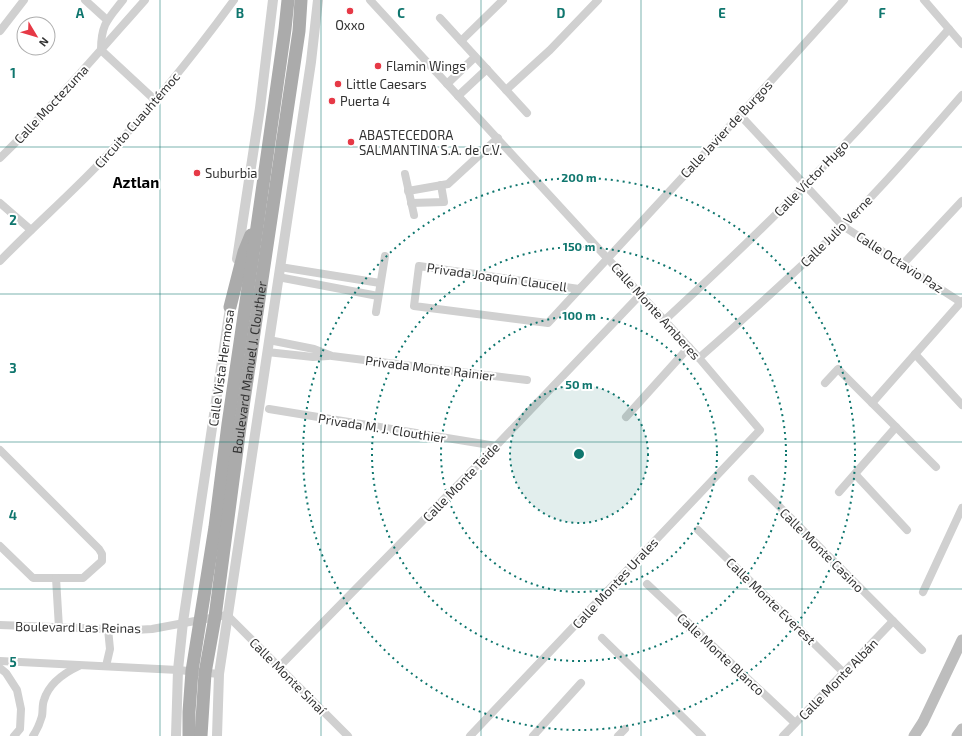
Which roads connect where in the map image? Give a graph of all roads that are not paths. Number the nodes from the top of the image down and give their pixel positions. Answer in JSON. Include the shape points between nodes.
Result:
{"nodes":[{"id":1,"x":24,"y":0,"type":"edge"},
{"id":2,"x":85,"y":0,"type":"edge"},
{"id":3,"x":123,"y":0,"type":"edge"},
{"id":4,"x":145,"y":0,"type":"edge"},
{"id":5,"x":234,"y":0,"type":"edge"},
{"id":6,"x":273,"y":0,"type":"edge"},
{"id":7,"x":288,"y":0,"type":"edge"},
{"id":8,"x":301,"y":0,"type":"edge"},
{"id":9,"x":318,"y":0,"type":"edge"},
{"id":10,"x":370,"y":0,"type":"edge"},
{"id":11,"x":503,"y":0,"type":"edge"},
{"id":12,"x":598,"y":0,"type":"edge"},
{"id":13,"x":844,"y":0,"type":"edge"},
{"id":14,"x":924,"y":0,"type":"edge"},
{"id":15,"x":440,"y":18,"type":"dead end"},
{"id":16,"x":107,"y":20,"type":"junction"},
{"id":17,"x":949,"y":29,"type":"junction"},
{"id":18,"x":0,"y":31,"type":"edge"},
{"id":19,"x":461,"y":41,"type":"junction"},
{"id":20,"x":962,"y":44,"type":"edge"},
{"id":21,"x":101,"y":50,"type":"junction"},
{"id":22,"x":475,"y":57,"type":"junction"},
{"id":23,"x":487,"y":69,"type":"junction"},
{"id":24,"x":447,"y":84,"type":"junction"},
{"id":25,"x":506,"y":90,"type":"junction"},
{"id":26,"x":962,"y":95,"type":"edge"},
{"id":27,"x":458,"y":96,"type":"junction"},
{"id":28,"x":156,"y":101,"type":"junction"},
{"id":29,"x":527,"y":113,"type":"dead end"},
{"id":30,"x":740,"y":115,"type":"junction"},
{"id":31,"x":498,"y":138,"type":"junction"},
{"id":32,"x":0,"y":158,"type":"edge"},
{"id":33,"x":405,"y":174,"type":"dead end"},
{"id":34,"x":805,"y":185,"type":"junction"},
{"id":35,"x":441,"y":186,"type":"junction"},
{"id":36,"x":408,"y":191,"type":"junction"},
{"id":37,"x":962,"y":201,"type":"edge"},
{"id":38,"x":0,"y":202,"type":"edge"},
{"id":39,"x":411,"y":203,"type":"junction"},
{"id":40,"x":260,"y":210,"type":"junction"},
{"id":41,"x":414,"y":215,"type":"dead end"},
{"id":42,"x":843,"y":226,"type":"junction"},
{"id":43,"x":30,"y":230,"type":"junction"},
{"id":44,"x":385,"y":256,"type":"dead end"},
{"id":45,"x":607,"y":258,"type":"junction"},
{"id":46,"x":0,"y":261,"type":"edge"},
{"id":47,"x":903,"y":264,"type":"junction"},
{"id":48,"x":279,"y":272,"type":"junction"},
{"id":49,"x":380,"y":283,"type":"junction"},
{"id":50,"x":579,"y":289,"type":"junction"},
{"id":51,"x":641,"y":294,"type":"junction"},
{"id":52,"x":378,"y":296,"type":"junction"},
{"id":53,"x":962,"y":302,"type":"edge"},
{"id":54,"x":230,"y":307,"type":"junction"},
{"id":55,"x":376,"y":312,"type":"dead end"},
{"id":56,"x":665,"y":320,"type":"junction"},
{"id":57,"x":269,"y":340,"type":"junction"},
{"id":58,"x":689,"y":347,"type":"junction"},
{"id":59,"x":267,"y":352,"type":"junction"},
{"id":60,"x":915,"y":354,"type":"junction"},
{"id":61,"x":332,"y":356,"type":"junction"},
{"id":62,"x":700,"y":358,"type":"junction"},
{"id":63,"x":527,"y":380,"type":"dead end"},
{"id":64,"x":825,"y":383,"type":"dead end"},
{"id":65,"x":872,"y":403,"type":"junction"},
{"id":66,"x":962,"y":405,"type":"edge"},
{"id":67,"x":269,"y":409,"type":"dead end"},
{"id":68,"x":626,"y":417,"type":"dead end"},
{"id":69,"x":896,"y":427,"type":"junction"},
{"id":70,"x":760,"y":430,"type":"joint"},
{"id":71,"x":496,"y":446,"type":"junction"},
{"id":72,"x":0,"y":450,"type":"edge"},
{"id":73,"x":936,"y":467,"type":"dead end"},
{"id":74,"x":855,"y":474,"type":"junction"},
{"id":75,"x":752,"y":479,"type":"dead end"},
{"id":76,"x":839,"y":492,"type":"dead end"},
{"id":77,"x":962,"y":508,"type":"edge"},
{"id":78,"x":698,"y":530,"type":"dead end"},
{"id":79,"x":907,"y":530,"type":"dead end"},
{"id":80,"x":0,"y":546,"type":"edge"},
{"id":81,"x":56,"y":578,"type":"junction"},
{"id":82,"x":647,"y":584,"type":"dead end"},
{"id":83,"x":924,"y":592,"type":"dead end"},
{"id":84,"x":221,"y":616,"type":"junction"},
{"id":85,"x":200,"y":620,"type":"junction"},
{"id":86,"x":893,"y":621,"type":"junction"},
{"id":87,"x":184,"y":622,"type":"junction"},
{"id":88,"x":0,"y":626,"type":"edge"},
{"id":89,"x":59,"y":628,"type":"junction"},
{"id":90,"x":108,"y":629,"type":"junction"},
{"id":91,"x":602,"y":638,"type":"dead end"},
{"id":92,"x":962,"y":640,"type":"edge"},
{"id":93,"x":922,"y":650,"type":"dead end"},
{"id":94,"x":0,"y":661,"type":"edge"},
{"id":95,"x":82,"y":665,"type":"junction"},
{"id":96,"x":106,"y":666,"type":"junction"},
{"id":97,"x":279,"y":667,"type":"junction"},
{"id":98,"x":0,"y":668,"type":"edge"},
{"id":99,"x":178,"y":670,"type":"junction"},
{"id":100,"x":192,"y":671,"type":"junction"},
{"id":101,"x":205,"y":673,"type":"junction"},
{"id":102,"x":844,"y":673,"type":"junction"},
{"id":103,"x":219,"y":674,"type":"junction"},
{"id":104,"x":581,"y":683,"type":"dead end"},
{"id":105,"x":795,"y":723,"type":"junction"},
{"id":106,"x":626,"y":729,"type":"dead end"},
{"id":107,"x":962,"y":729,"type":"edge"},
{"id":108,"x":14,"y":736,"type":"edge"},
{"id":109,"x":33,"y":736,"type":"edge"},
{"id":110,"x":176,"y":736,"type":"edge"},
{"id":111,"x":188,"y":736,"type":"edge"},
{"id":112,"x":201,"y":736,"type":"edge"},
{"id":113,"x":216,"y":736,"type":"edge"},
{"id":114,"x":348,"y":736,"type":"edge"},
{"id":115,"x":470,"y":736,"type":"edge"},
{"id":116,"x":533,"y":736,"type":"edge"},
{"id":117,"x":618,"y":736,"type":"edge"},
{"id":118,"x":702,"y":736,"type":"edge"},
{"id":119,"x":783,"y":736,"type":"edge"},
{"id":120,"x":914,"y":736,"type":"edge"},
{"id":121,"x":958,"y":736,"type":"edge"}],
"edges":[{"from":1,"to":18,"type":"street"},
{"from":2,"to":16,"type":"street"},
{"from":3,"to":16,"type":"street"},
{"from":4,"to":21,"type":"street","name":"Calle Moctezuma"},
{"from":5,"to":28,"type":"street","name":"Circuito Cuauhtémoc"},
{"from":6,"to":54,"type":"street","name":"Calle Vista Hermosa","via":[[260,108]]},
{"from":7,"to":40,"type":"main road","name":"Boulevard Manuel J. Clouthier"},
{"from":8,"to":84,"type":"main road","name":"Boulevard Manuel J. Clouthier","via":[[300,31],[240,427]]},
{"from":9,"to":48,"type":"street"},
{"from":10,"to":24,"type":"street","name":"Calle Monte Amberes"},
{"from":11,"to":19,"type":"street"},
{"from":12,"to":25,"type":"street","via":[[550,50]]},
{"from":13,"to":30,"type":"street","name":"Calle Javier de Burgos"},
{"from":14,"to":17,"type":"street"},
{"from":15,"to":19,"type":"street"},
{"from":16,"to":21,"type":"street","via":[[101,34]]},
{"from":17,"to":20,"type":"street"},
{"from":17,"to":34,"type":"street","name":"Calle Víctor Hugo"},
{"from":19,"to":22,"type":"street"},
{"from":21,"to":28,"type":"street"},
{"from":21,"to":32,"type":"street","name":"Calle Moctezuma"},
{"from":22,"to":23,"type":"street"},
{"from":22,"to":24,"type":"street"},
{"from":23,"to":25,"type":"street"},
{"from":23,"to":27,"type":"street"},
{"from":24,"to":27,"type":"street","name":"Calle Monte Amberes"},
{"from":25,"to":29,"type":"street"},
{"from":26,"to":42,"type":"street","name":"Calle Julio Verne"},
{"from":27,"to":31,"type":"street","name":"Calle Monte Amberes"},
{"from":28,"to":43,"type":"street","name":"Circuito Cuauhtémoc","via":[[95,168]]},
{"from":30,"to":34,"type":"street","name":"Calle Octavio Paz"},
{"from":30,"to":45,"type":"street","name":"Calle Javier de Burgos"},
{"from":31,"to":35,"type":"street","via":[[448,184]]},
{"from":31,"to":45,"type":"street","name":"Calle Monte Amberes"},
{"from":33,"to":36,"type":"street"},
{"from":34,"to":42,"type":"street","name":"Calle Octavio Paz"},
{"from":34,"to":56,"type":"street","name":"Calle Víctor Hugo"},
{"from":35,"to":36,"type":"street"},
{"from":35,"to":39,"type":"street","via":[[444,202]]},
{"from":36,"to":39,"type":"street"},
{"from":37,"to":47,"type":"street"},
{"from":38,"to":43,"type":"street"},
{"from":39,"to":41,"type":"street"},
{"from":40,"to":54,"type":"main road","via":[[244,252]]},
{"from":40,"to":85,"type":"main road","name":"Boulevard Manuel J. Clouthier"},
{"from":42,"to":47,"type":"street","name":"Calle Octavio Paz"},
{"from":42,"to":62,"type":"street","name":"Calle Julio Verne","via":[[773,294]]},
{"from":43,"to":46,"type":"street","name":"Circuito Cuauhtémoc"},
{"from":44,"to":49,"type":"street"},
{"from":45,"to":50,"type":"street","name":"Privada Joaquín Claucell"},
{"from":45,"to":51,"type":"street","name":"Calle Monte Amberes"},
{"from":47,"to":53,"type":"street","name":"Calle Octavio Paz"},
{"from":48,"to":49,"type":"street"},
{"from":48,"to":52,"type":"street"},
{"from":48,"to":57,"type":"street"},
{"from":49,"to":52,"type":"street"},
{"from":50,"to":50,"type":"street","name":"Privada Joaquín Claucell","via":[[548,322],[414,306],[419,266]]},
{"from":51,"to":56,"type":"street","name":"Calle Monte Amberes"},
{"from":51,"to":71,"type":"street","name":"Calle Monte Teide"},
{"from":52,"to":55,"type":"street"},
{"from":53,"to":60,"type":"street"},
{"from":54,"to":87,"type":"street","name":"Calle Vista Hermosa"},
{"from":56,"to":58,"type":"street","name":"Calle Monte Amberes"},
{"from":57,"to":59,"type":"street"},
{"from":57,"to":61,"type":"street","name":"Privada Monte Rainier","via":[[314,349]]},
{"from":58,"to":62,"type":"street","name":"Calle Monte Amberes"},
{"from":58,"to":68,"type":"street"},
{"from":59,"to":61,"type":"street","name":"Privada Monte Rainier","via":[[313,357]]},
{"from":59,"to":84,"type":"street"},
{"from":60,"to":65,"type":"street"},
{"from":60,"to":66,"type":"street"},
{"from":61,"to":63,"type":"street","name":"Privada Monte Rainier"},
{"from":62,"to":70,"type":"street","name":"Calle Monte Amberes"},
{"from":64,"to":65,"type":"street","via":[[838,370]]},
{"from":65,"to":69,"type":"street"},
{"from":67,"to":71,"type":"street","name":"Privada M. J. Clouthier"},
{"from":69,"to":73,"type":"street"},
{"from":69,"to":74,"type":"street"},
{"from":70,"to":115,"type":"street","name":"Calle Montes Urales"},
{"from":71,"to":97,"type":"street","name":"Calle Monte Teide"},
{"from":72,"to":81,"type":"street","via":[[102,554],[102,561],[83,578]]},
{"from":74,"to":76,"type":"street"},
{"from":74,"to":79,"type":"street"},
{"from":75,"to":86,"type":"street","name":"Calle Monte Casino"},
{"from":77,"to":83,"type":"street"},
{"from":78,"to":102,"type":"street","name":"Calle Monte Everest"},
{"from":80,"to":81,"type":"street","via":[[33,578]]},
{"from":81,"to":89,"type":"street"},
{"from":82,"to":105,"type":"street","name":"Calle Monte Blanco"},
{"from":84,"to":85,"type":"street","name":"Boulevard Las Reinas"},
{"from":84,"to":97,"type":"street","name":"Calle Monte Sinaí"},
{"from":84,"to":101,"type":"main road","name":"Boulevard Manuel J. Clouthier"},
{"from":84,"to":103,"type":"street"},
{"from":85,"to":87,"type":"street","name":"Boulevard Las Reinas"},
{"from":85,"to":100,"type":"main road","name":"Boulevard Manuel J. Clouthier"},
{"from":86,"to":93,"type":"street","name":"Calle Monte Casino"},
{"from":86,"to":102,"type":"street","name":"Calle Monte Albán"},
{"from":87,"to":90,"type":"street","name":"Boulevard Las Reinas","via":[[140,630]]},
{"from":87,"to":99,"type":"street","name":"Calle Vista Hermosa"},
{"from":88,"to":89,"type":"street","name":"Boulevard Las Reinas"},
{"from":89,"to":90,"type":"street","name":"Boulevard Las Reinas"},
{"from":90,"to":96,"type":"street","via":[[110,649]]},
{"from":91,"to":118,"type":"street"},
{"from":92,"to":120,"type":"main road"},
{"from":94,"to":95,"type":"street"},
{"from":95,"to":96,"type":"street"},
{"from":95,"to":109,"type":"street","via":[[65,672],[52,684],[44,699],[42,715]]},
{"from":96,"to":99,"type":"street"},
{"from":97,"to":114,"type":"street","name":"Calle Monte Sinaí"},
{"from":98,"to":108,"type":"street","via":[[17,690],[21,709],[20,729]]},
{"from":99,"to":100,"type":"street"},
{"from":99,"to":110,"type":"street","name":"Calle Vista Hermosa"},
{"from":100,"to":101,"type":"street"},
{"from":100,"to":111,"type":"main road","name":"Boulevard Manuel J. Clouthier"},
{"from":101,"to":103,"type":"street"},
{"from":101,"to":112,"type":"main road","name":"Boulevard Manuel J. Clouthier"},
{"from":102,"to":105,"type":"street","name":"Calle Monte Albán"},
{"from":103,"to":113,"type":"street"},
{"from":104,"to":116,"type":"street"},
{"from":105,"to":119,"type":"street","name":"Calle Monte Albán"},
{"from":106,"to":117,"type":"street"},
{"from":107,"to":121,"type":"main road"}]}
